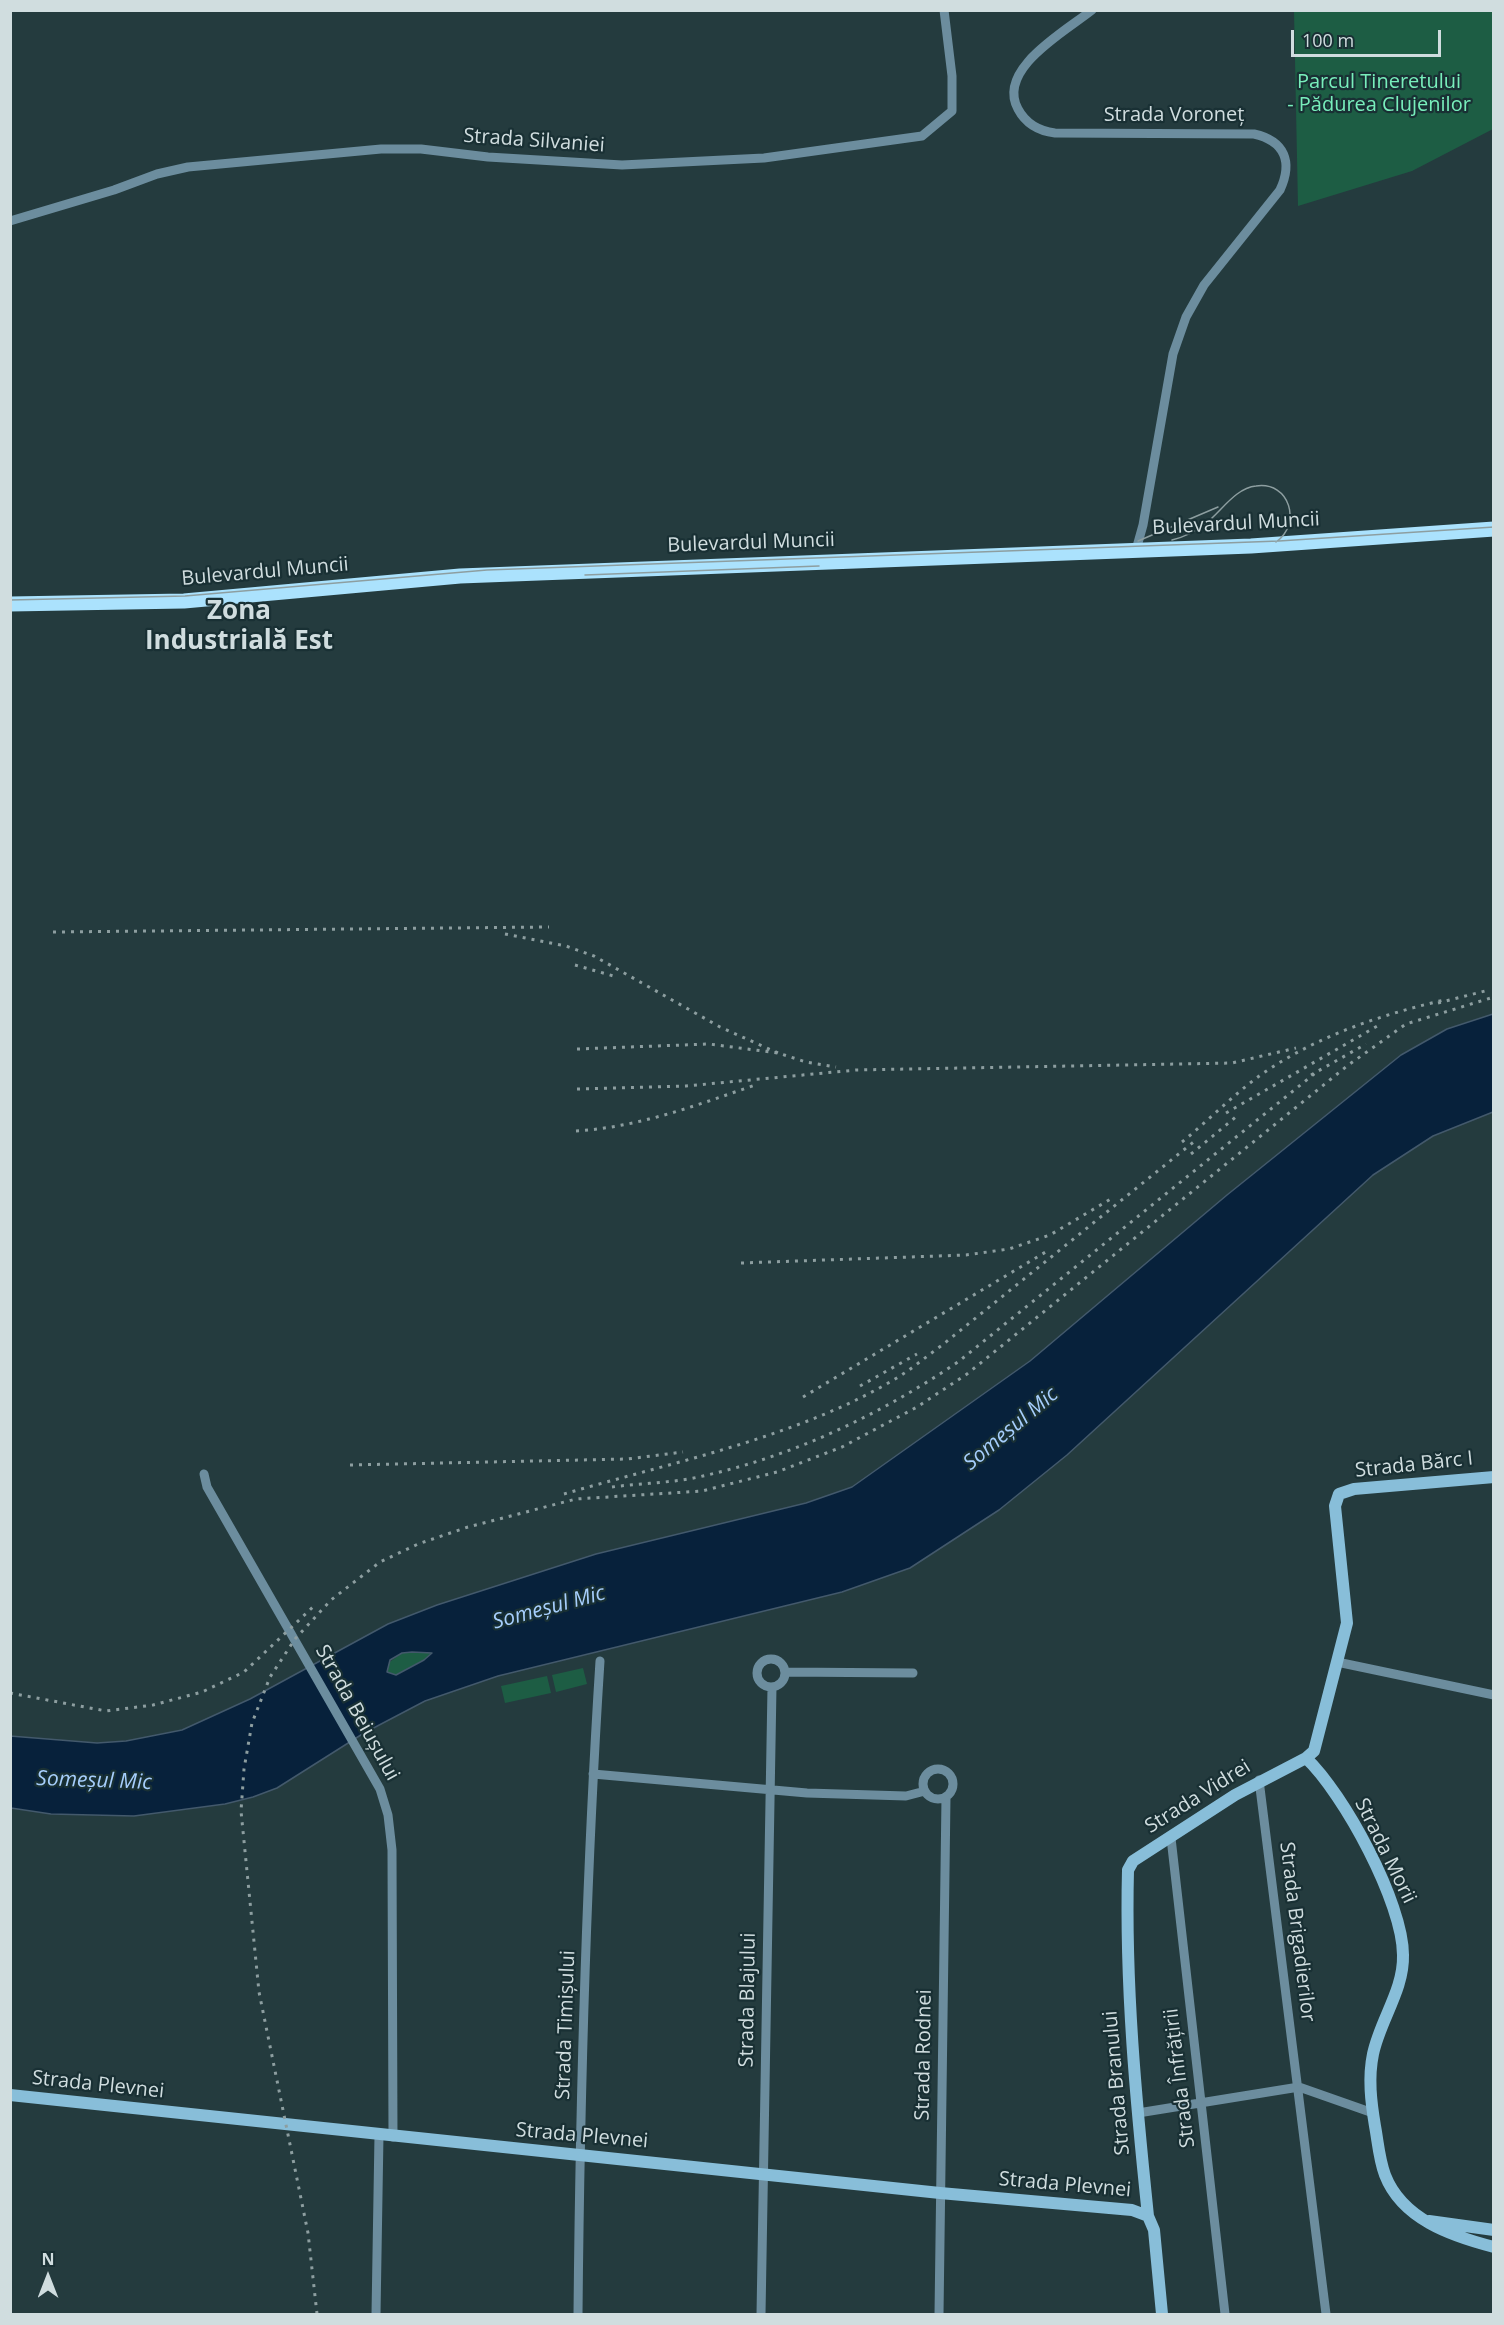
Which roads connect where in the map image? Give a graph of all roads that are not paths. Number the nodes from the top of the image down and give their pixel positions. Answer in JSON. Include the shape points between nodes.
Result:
{"nodes":[{"id":1,"x":944,"y":10,"type":"edge"},
{"id":2,"x":1092,"y":10,"type":"edge"},
{"id":3,"x":10,"y":221,"type":"edge"},
{"id":4,"x":1494,"y":530,"type":"edge"},
{"id":5,"x":1136,"y":550,"type":"junction"},
{"id":6,"x":10,"y":604,"type":"edge"},
{"id":7,"x":204,"y":1474,"type":"dead end"},
{"id":8,"x":1494,"y":1477,"type":"edge"},
{"id":9,"x":600,"y":1661,"type":"dead end"},
{"id":10,"x":1337,"y":1662,"type":"junction"},
{"id":11,"x":785,"y":1672,"type":"junction"},
{"id":12,"x":914,"y":1673,"type":"dead end"},
{"id":13,"x":772,"y":1687,"type":"junction"},
{"id":14,"x":1494,"y":1695,"type":"edge"},
{"id":15,"x":1306,"y":1758,"type":"junction"},
{"id":16,"x":593,"y":1774,"type":"junction"},
{"id":17,"x":1259,"y":1780,"type":"junction"},
{"id":18,"x":771,"y":1790,"type":"junction"},
{"id":19,"x":925,"y":1791,"type":"junction"},
{"id":20,"x":946,"y":1797,"type":"junction"},
{"id":21,"x":1171,"y":1838,"type":"junction"},
{"id":22,"x":1127,"y":1883,"type":"joint"},
{"id":23,"x":1299,"y":2087,"type":"junction"},
{"id":24,"x":10,"y":2096,"type":"edge"},
{"id":25,"x":1201,"y":2103,"type":"junction"},
{"id":26,"x":1138,"y":2113,"type":"junction"},
{"id":27,"x":1373,"y":2113,"type":"junction"},
{"id":28,"x":379,"y":2135,"type":"junction"},
{"id":29,"x":393,"y":2137,"type":"junction"},
{"id":30,"x":580,"y":2155,"type":"junction"},
{"id":31,"x":762,"y":2173,"type":"junction"},
{"id":32,"x":940,"y":2193,"type":"junction"},
{"id":33,"x":1148,"y":2216,"type":"junction"},
{"id":34,"x":1425,"y":2220,"type":"junction"},
{"id":35,"x":1494,"y":2230,"type":"edge"},
{"id":36,"x":1494,"y":2247,"type":"edge"},
{"id":37,"x":376,"y":2314,"type":"edge"},
{"id":38,"x":579,"y":2314,"type":"edge"},
{"id":39,"x":761,"y":2314,"type":"edge"},
{"id":40,"x":939,"y":2314,"type":"edge"},
{"id":41,"x":1162,"y":2314,"type":"edge"},
{"id":42,"x":1225,"y":2314,"type":"edge"},
{"id":43,"x":1326,"y":2314,"type":"edge"}],
"edges":[{"from":1,"to":3,"type":"street","name":"Strada Silvaniei","via":[[952,111],[922,136],[764,158],[622,165],[421,149],[361,149],[173,170]]},
{"from":2,"to":5,"type":"street","name":"Strada Voroneț","via":[[1027,61],[1018,74],[1013,99],[1025,121],[1044,132],[1055,133],[1254,134],[1278,144],[1287,166],[1280,190],[1210,276],[1186,317],[1173,354]]},
{"from":4,"to":5,"type":"main road","name":"Bulevardul Muncii"},
{"from":5,"to":6,"type":"main road","name":"Bulevardul Muncii","via":[[460,576],[184,601]]},
{"from":7,"to":29,"type":"street","name":"Strada Beiușului","via":[[207,1487],[380,1789],[388,1815],[392,1850]]},
{"from":8,"to":10,"type":"street","name":"Strada Bărc I","via":[[1354,1489],[1339,1494],[1335,1506],[1347,1623]]},
{"from":9,"to":16,"type":"street","name":"Strada Timișului"},
{"from":10,"to":14,"type":"street"},
{"from":10,"to":15,"type":"street","via":[[1317,1746]]},
{"from":11,"to":12,"type":"street"},
{"from":11,"to":13,"type":"street","via":[[780,1684]]},
{"from":11,"to":13,"type":"street","via":[[776,1659],[760,1663],[759,1681]]},
{"from":13,"to":18,"type":"street","name":"Strada Blajului"},
{"from":15,"to":17,"type":"street","name":"Strada Vidrei"},
{"from":15,"to":27,"type":"street","name":"Strada Morii","via":[[1327,1783],[1364,1844],[1388,1896],[1403,1944],[1402,1973],[1373,2054]]},
{"from":16,"to":18,"type":"street"},
{"from":16,"to":30,"type":"street","name":"Strada Timișului"},
{"from":17,"to":21,"type":"street","name":"Strada Vidrei"},
{"from":17,"to":23,"type":"street","name":"Strada Brigadierilor"},
{"from":18,"to":19,"type":"street","via":[[906,1796]]},
{"from":18,"to":31,"type":"street","name":"Strada Blajului"},
{"from":19,"to":20,"type":"street","via":[[936,1799]]},
{"from":19,"to":20,"type":"street","via":[[926,1775],[940,1769],[952,1780],[952,1790]]},
{"from":20,"to":32,"type":"street","name":"Strada Rodnei"},
{"from":21,"to":22,"type":"street","name":"Strada Vidrei","via":[[1130,1865]]},
{"from":21,"to":25,"type":"street","name":"Strada Înfrățirii"},
{"from":22,"to":26,"type":"street","name":"Strada Branului","via":[[1129,1993]]},
{"from":23,"to":25,"type":"street"},
{"from":23,"to":27,"type":"street"},
{"from":23,"to":43,"type":"street","name":"Strada Brigadierilor"},
{"from":24,"to":28,"type":"street","name":"Strada Plevnei"},
{"from":25,"to":26,"type":"street"},
{"from":25,"to":42,"type":"street","name":"Strada Înfrățirii"},
{"from":26,"to":33,"type":"street","name":"Strada Branului"},
{"from":27,"to":34,"type":"street","name":"Strada Morii","via":[[1380,2162],[1389,2184],[1409,2209]]},
{"from":28,"to":29,"type":"street","name":"Strada Plevnei"},
{"from":28,"to":37,"type":"street"},
{"from":29,"to":30,"type":"street","name":"Strada Plevnei"},
{"from":30,"to":31,"type":"street","name":"Strada Plevnei"},
{"from":30,"to":38,"type":"street","name":"Strada Timișului"},
{"from":31,"to":32,"type":"street","name":"Strada Plevnei"},
{"from":31,"to":39,"type":"street","name":"Strada Blajului"},
{"from":32,"to":33,"type":"street","name":"Strada Plevnei","via":[[1132,2210]]},
{"from":32,"to":40,"type":"street","name":"Strada Rodnei"},
{"from":33,"to":41,"type":"street","name":"Strada Branului","via":[[1154,2230]]},
{"from":34,"to":35,"type":"street"},
{"from":34,"to":36,"type":"street","name":"Strada Morii","via":[[1444,2232]]}]}
